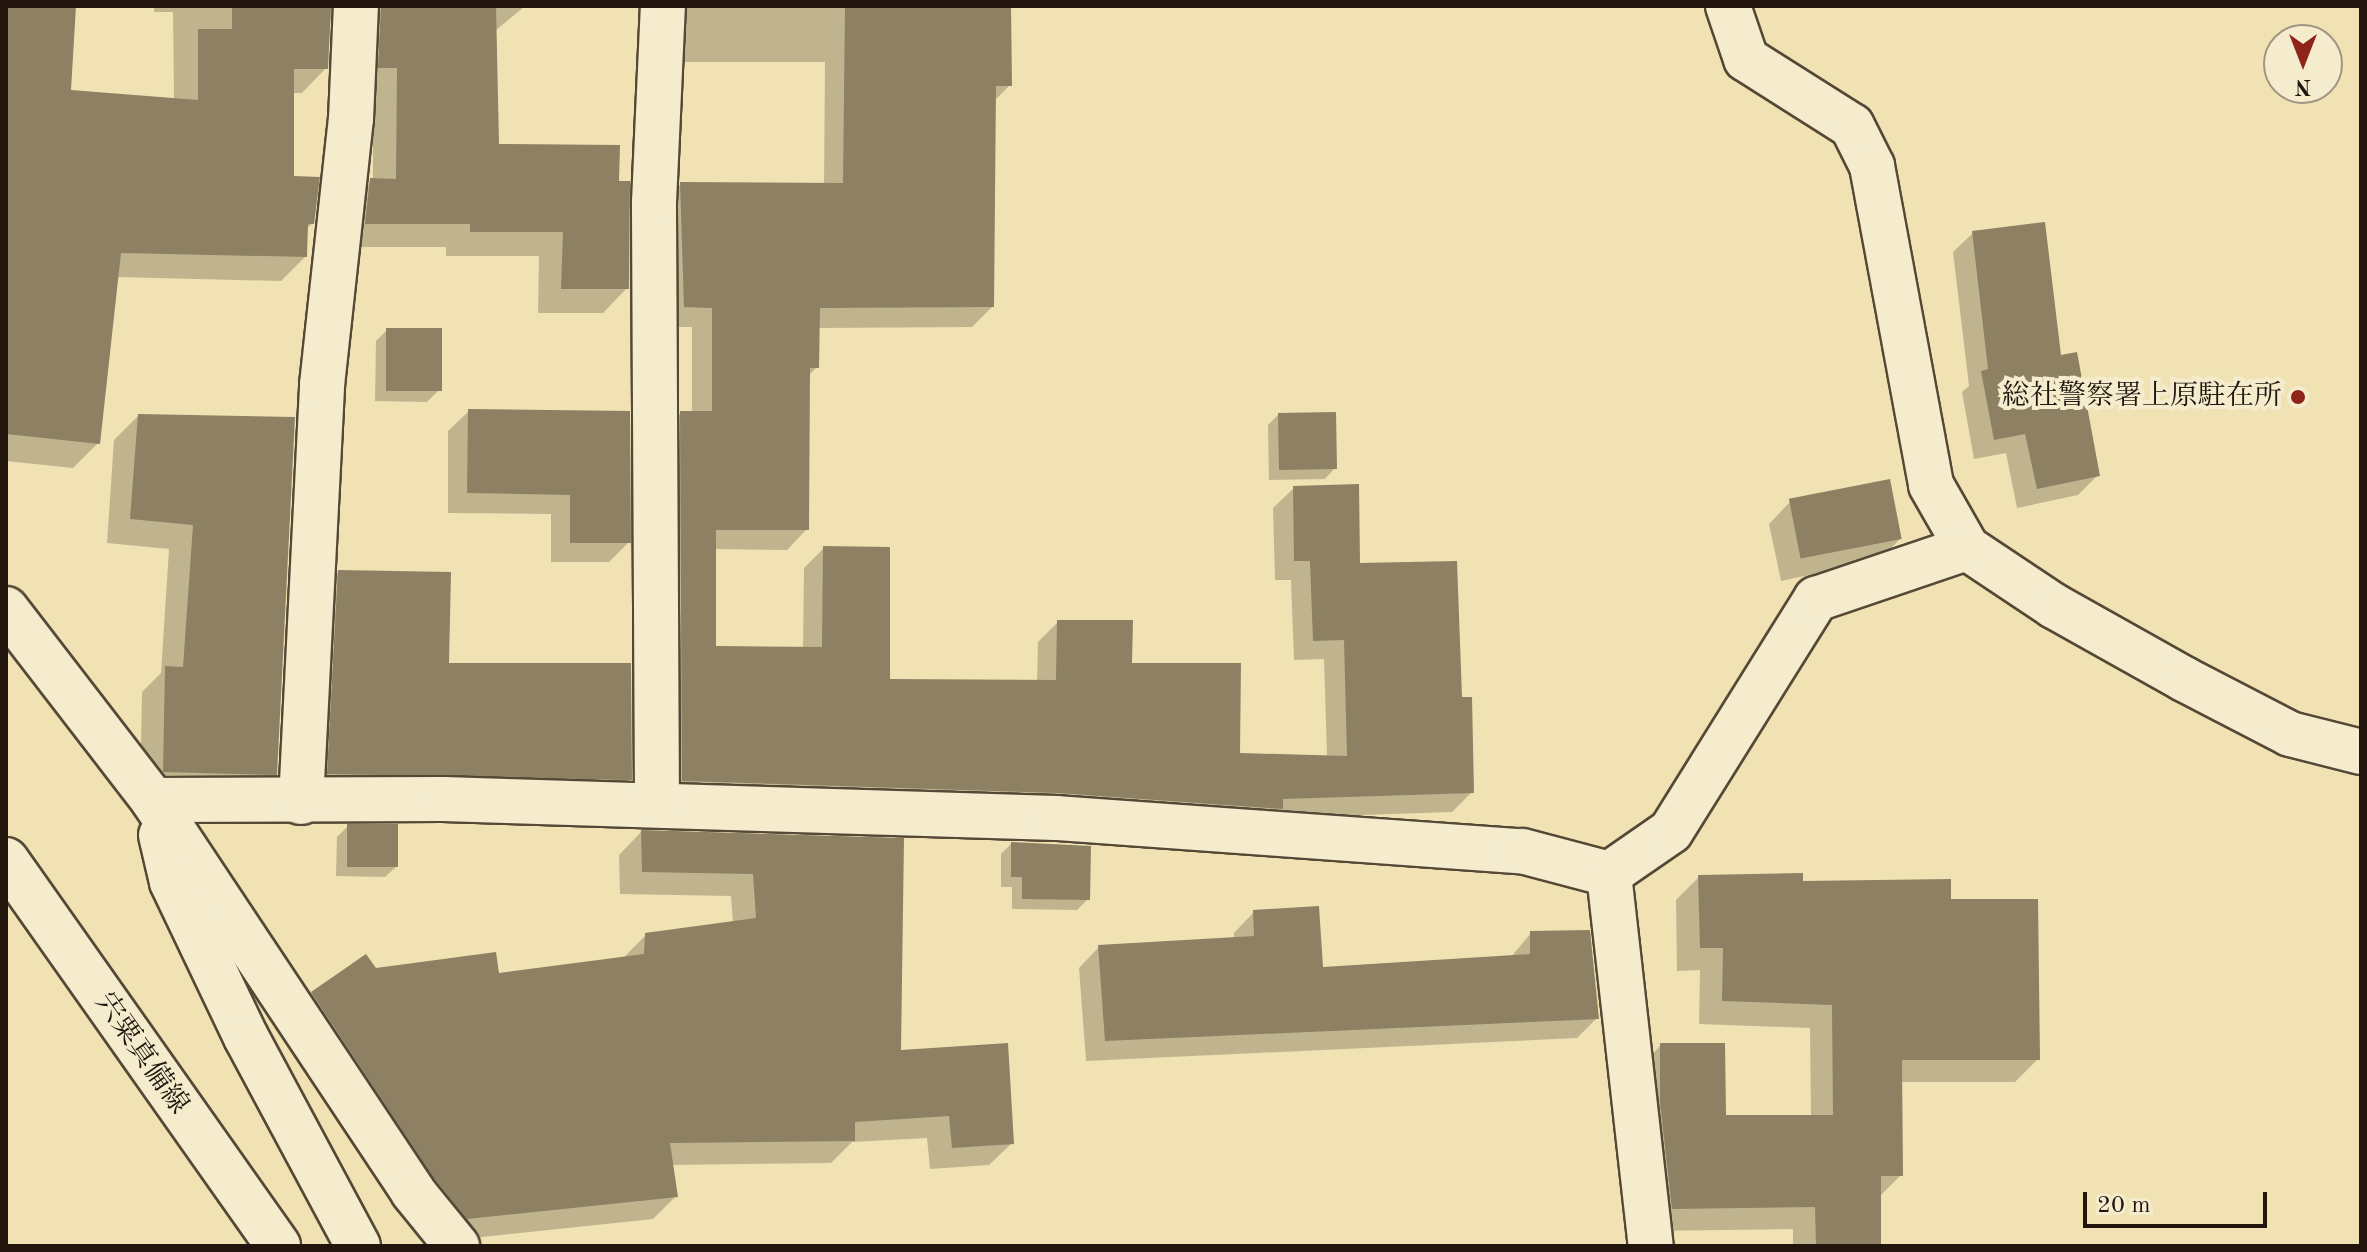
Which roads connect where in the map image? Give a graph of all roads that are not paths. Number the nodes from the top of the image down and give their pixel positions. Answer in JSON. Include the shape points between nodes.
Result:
{"nodes":[{"id":1,"x":356,"y":6,"type":"edge"},
{"id":2,"x":663,"y":6,"type":"edge"},
{"id":3,"x":1728,"y":6,"type":"edge"},
{"id":4,"x":1967,"y":548,"type":"junction"},
{"id":5,"x":6,"y":609,"type":"edge"},
{"id":6,"x":2361,"y":752,"type":"edge"},
{"id":7,"x":153,"y":800,"type":"junction"},
{"id":8,"x":301,"y":802,"type":"junction"},
{"id":9,"x":657,"y":804,"type":"junction"},
{"id":10,"x":6,"y":860,"type":"edge"},
{"id":11,"x":1609,"y":874,"type":"junction"},
{"id":12,"x":278,"y":1246,"type":"edge"},
{"id":13,"x":358,"y":1246,"type":"edge"},
{"id":14,"x":457,"y":1246,"type":"edge"},
{"id":15,"x":1651,"y":1246,"type":"edge"}],
"edges":[{"from":1,"to":8,"type":"street","via":[[351,119],[322,385]]},
{"from":2,"to":9,"type":"street","via":[[654,202]]},
{"from":3,"to":4,"type":"street","via":[[1746,59],[1852,126],[1872,166],[1931,485]]},
{"from":4,"to":6,"type":"street","via":[[2054,606],[2290,734]]},
{"from":4,"to":11,"type":"street","via":[[1816,599],[1671,831]]},
{"from":5,"to":7,"type":"street"},
{"from":7,"to":8,"type":"street"},
{"from":7,"to":13,"type":"street","via":[[172,882],[246,1037]]},
{"from":7,"to":14,"type":"street","via":[[413,1192]]},
{"from":8,"to":9,"type":"street"},
{"from":9,"to":11,"type":"street","via":[[1056,818],[1349,838],[1522,851]]},
{"from":10,"to":12,"type":"street","name":"宍粟真備線"},
{"from":11,"to":15,"type":"street"}]}
